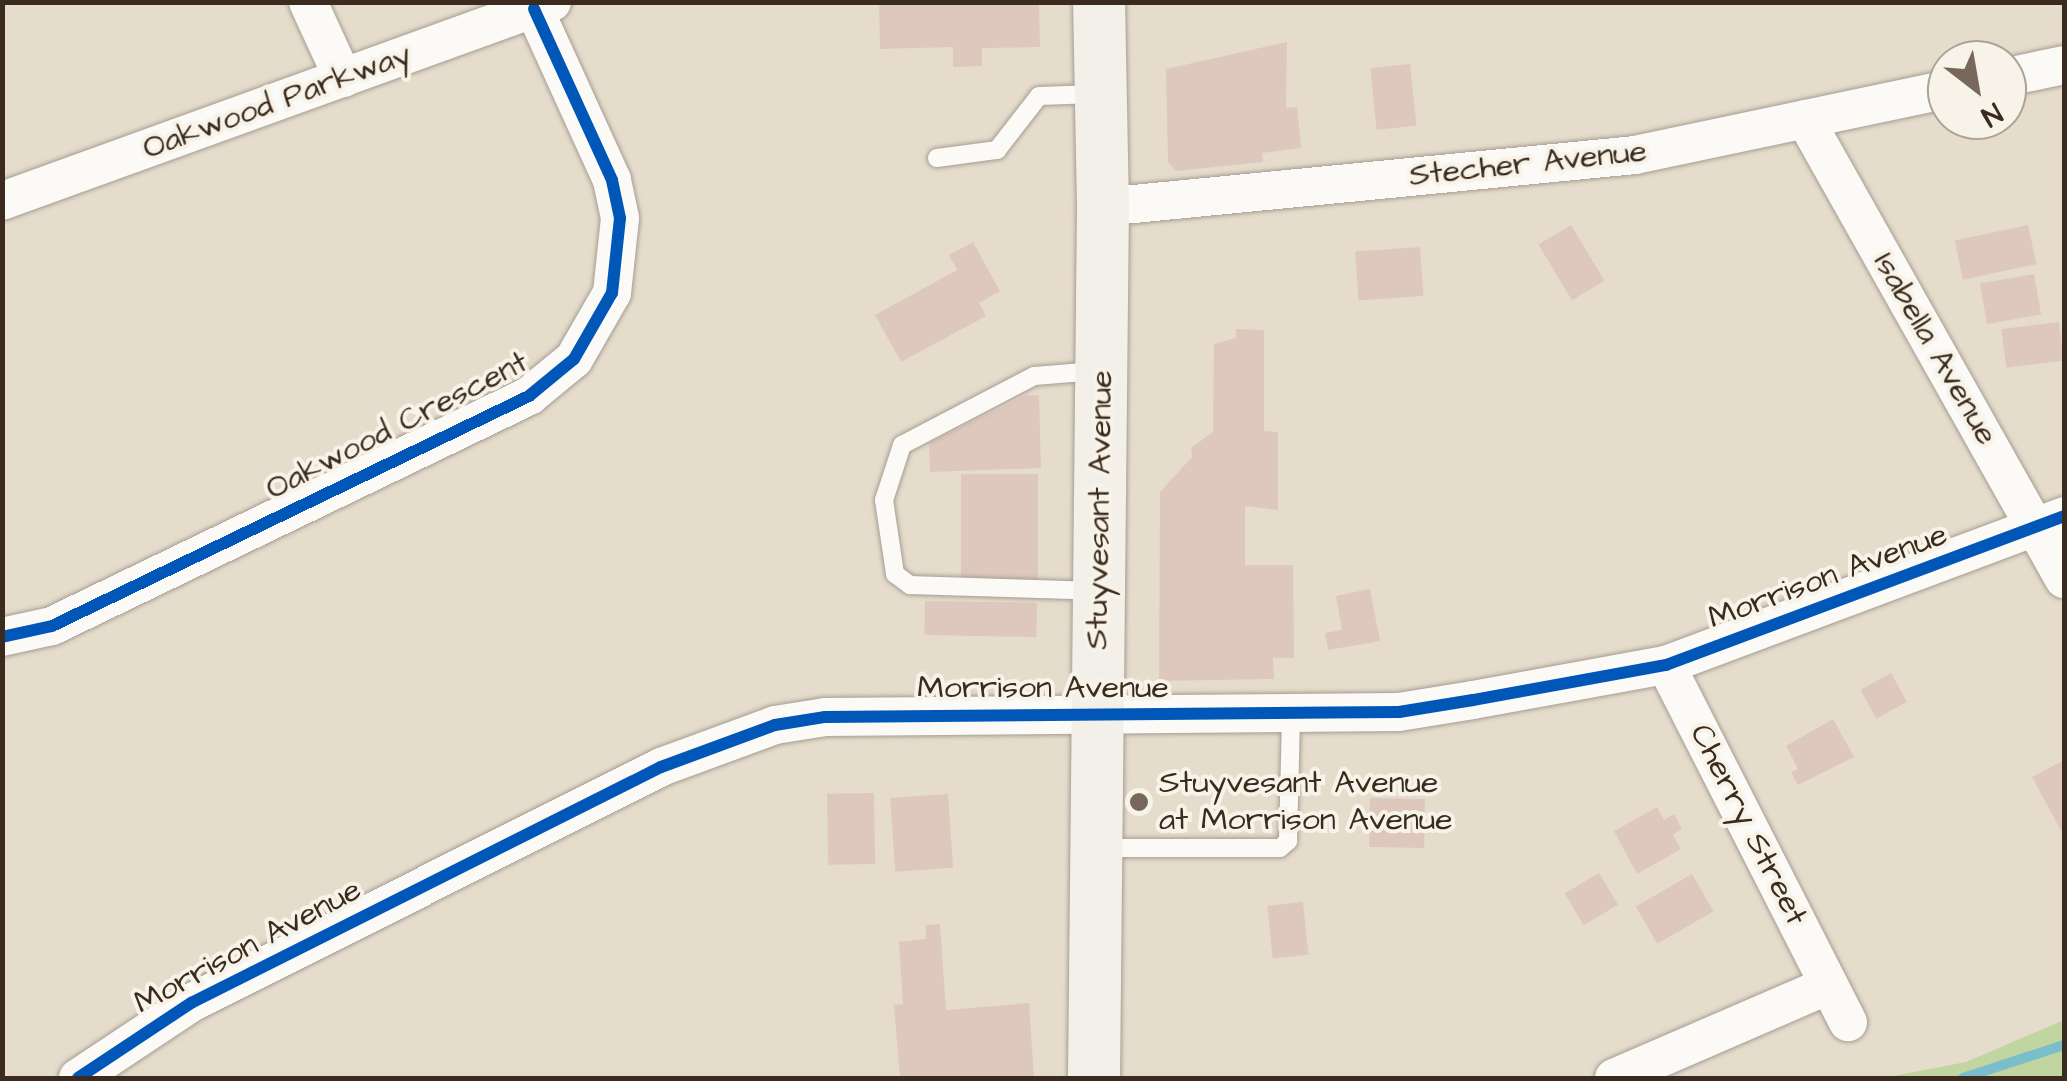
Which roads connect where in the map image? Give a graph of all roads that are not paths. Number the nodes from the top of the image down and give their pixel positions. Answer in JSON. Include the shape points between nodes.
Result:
{"nodes":[{"id":1,"x":308,"y":2,"type":"edge"},
{"id":2,"x":1098,"y":2,"type":"edge"},
{"id":3,"x":543,"y":6,"type":"edge"},
{"id":4,"x":2064,"y":65,"type":"edge"},
{"id":5,"x":2027,"y":73,"type":"edge"},
{"id":6,"x":343,"y":78,"type":"junction"},
{"id":7,"x":1927,"y":93,"type":"edge"},
{"id":8,"x":1101,"y":94,"type":"junction"},
{"id":9,"x":1804,"y":119,"type":"junction"},
{"id":10,"x":937,"y":158,"type":"dead end"},
{"id":11,"x":2,"y":201,"type":"edge"},
{"id":12,"x":1104,"y":206,"type":"junction"},
{"id":13,"x":1102,"y":370,"type":"junction"},
{"id":14,"x":2050,"y":522,"type":"edge"},
{"id":15,"x":2064,"y":580,"type":"edge"},
{"id":16,"x":1098,"y":591,"type":"junction"},
{"id":17,"x":2,"y":637,"type":"edge"},
{"id":18,"x":1666,"y":665,"type":"junction"},
{"id":19,"x":1290,"y":714,"type":"junction"},
{"id":20,"x":1097,"y":716,"type":"junction"},
{"id":21,"x":1096,"y":848,"type":"junction"},
{"id":22,"x":1829,"y":986,"type":"junction"},
{"id":23,"x":1848,"y":1022,"type":"dead end"},
{"id":24,"x":78,"y":1078,"type":"edge"},
{"id":25,"x":1094,"y":1078,"type":"edge"},
{"id":26,"x":1614,"y":1078,"type":"edge"}],
"edges":[{"from":1,"to":6,"type":"street"},
{"from":2,"to":8,"type":"main road","name":"Stuyvesant Avenue"},
{"from":3,"to":6,"type":"street","name":"Oakwood Parkway"},
{"from":3,"to":17,"type":"street","name":"Oakwood Crescent","via":[[612,180],[620,218],[612,294],[574,360],[530,396],[52,626]]},
{"from":4,"to":5,"type":"street"},
{"from":6,"to":11,"type":"street","name":"Oakwood Parkway"},
{"from":7,"to":9,"type":"street","name":"Stecher Avenue"},
{"from":8,"to":10,"type":"lane","via":[[1039,96],[997,150]]},
{"from":8,"to":12,"type":"main road","name":"Stuyvesant Avenue"},
{"from":9,"to":12,"type":"street","name":"Stecher Avenue","via":[[1635,155]]},
{"from":9,"to":14,"type":"street","name":"Isabella Avenue"},
{"from":12,"to":13,"type":"main road","name":"Stuyvesant Avenue"},
{"from":13,"to":16,"type":"main road","name":"Stuyvesant Avenue"},
{"from":13,"to":16,"type":"lane","via":[[1034,376],[902,445],[884,500],[895,574],[910,584]]},
{"from":14,"to":15,"type":"street","name":"Isabella Avenue"},
{"from":14,"to":18,"type":"street","name":"Morrison Avenue"},
{"from":16,"to":20,"type":"main road","name":"Stuyvesant Avenue"},
{"from":18,"to":19,"type":"street","name":"Morrison Avenue","via":[[1399,712]]},
{"from":18,"to":22,"type":"street","name":"Cherry Street"},
{"from":19,"to":20,"type":"street","name":"Morrison Avenue"},
{"from":19,"to":21,"type":"lane","via":[[1288,841],[1280,848]]},
{"from":20,"to":21,"type":"main road","name":"Stuyvesant Avenue"},
{"from":20,"to":24,"type":"street","name":"Morrison Avenue","via":[[825,717],[722,742],[191,1003]]},
{"from":21,"to":25,"type":"main road","name":"Stuyvesant Avenue"},
{"from":22,"to":23,"type":"street","name":"Cherry Street"},
{"from":22,"to":26,"type":"street"}]}
